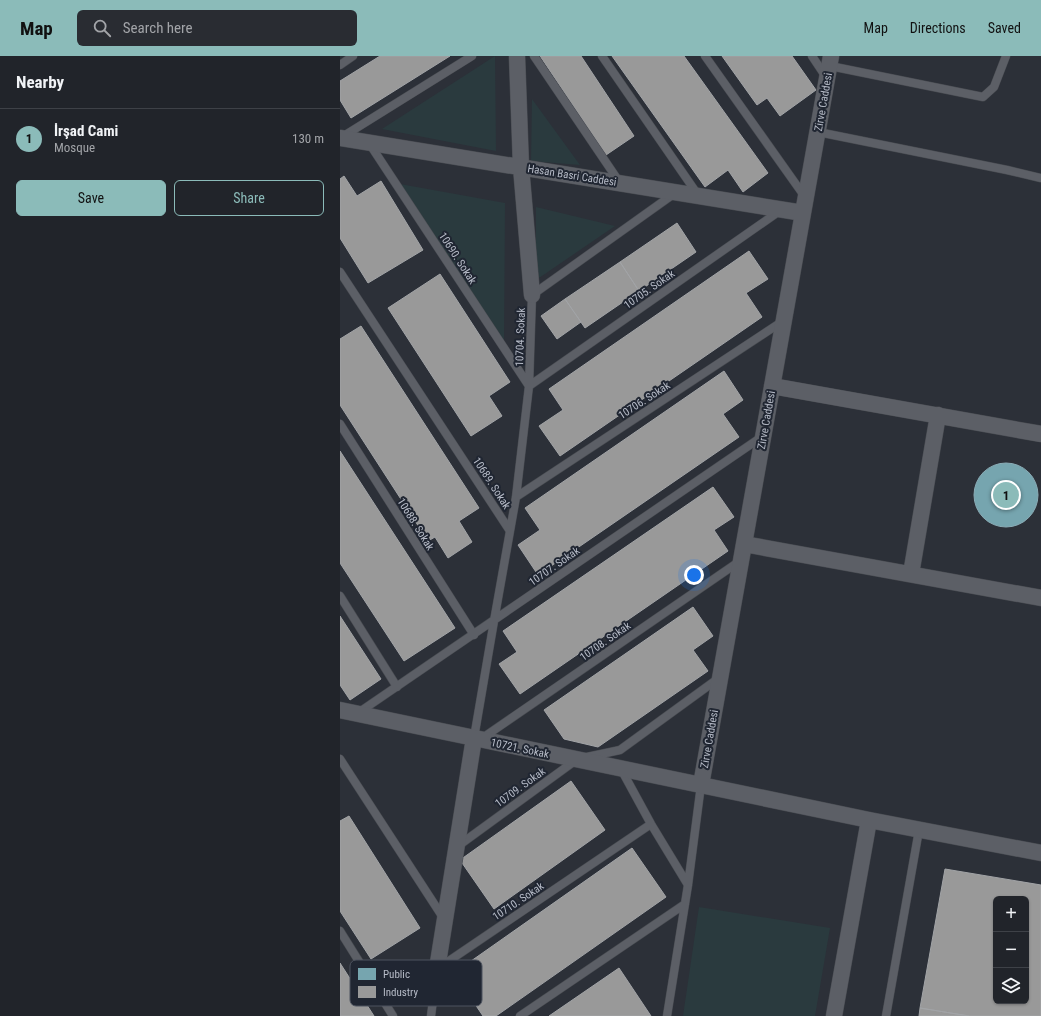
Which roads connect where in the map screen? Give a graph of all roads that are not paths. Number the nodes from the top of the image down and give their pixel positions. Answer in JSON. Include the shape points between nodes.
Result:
{"nodes":[{"id":1,"x":354,"y":56,"type":"edge"},
{"id":2,"x":472,"y":56,"type":"edge"},
{"id":3,"x":517,"y":56,"type":"edge"},
{"id":4,"x":534,"y":56,"type":"edge"},
{"id":5,"x":602,"y":56,"type":"edge"},
{"id":6,"x":705,"y":56,"type":"edge"},
{"id":7,"x":812,"y":56,"type":"edge"},
{"id":8,"x":1006,"y":56,"type":"edge"},
{"id":9,"x":340,"y":65,"type":"edge"},
{"id":10,"x":829,"y":67,"type":"edge"},
{"id":11,"x":818,"y":132,"type":"junction"},
{"id":12,"x":340,"y":138,"type":"edge"},
{"id":13,"x":368,"y":142,"type":"junction"},
{"id":14,"x":522,"y":167,"type":"junction"},
{"id":15,"x":1041,"y":178,"type":"edge"},
{"id":16,"x":621,"y":183,"type":"junction"},
{"id":17,"x":676,"y":192,"type":"junction"},
{"id":18,"x":699,"y":196,"type":"junction"},
{"id":19,"x":805,"y":206,"type":"junction"},
{"id":20,"x":781,"y":210,"type":"junction"},
{"id":21,"x":340,"y":272,"type":"edge"},
{"id":22,"x":532,"y":295,"type":"junction"},
{"id":23,"x":784,"y":321,"type":"junction"},
{"id":24,"x":529,"y":386,"type":"junction"},
{"id":25,"x":772,"y":386,"type":"junction"},
{"id":26,"x":938,"y":416,"type":"junction"},
{"id":27,"x":340,"y":424,"type":"edge"},
{"id":28,"x":1041,"y":434,"type":"edge"},
{"id":29,"x":763,"y":436,"type":"junction"},
{"id":30,"x":516,"y":497,"type":"junction"},
{"id":31,"x":510,"y":531,"type":"junction"},
{"id":32,"x":744,"y":544,"type":"junction"},
{"id":33,"x":741,"y":561,"type":"junction"},
{"id":34,"x":911,"y":574,"type":"junction"},
{"id":35,"x":340,"y":596,"type":"edge"},
{"id":36,"x":1041,"y":598,"type":"edge"},
{"id":37,"x":494,"y":621,"type":"junction"},
{"id":38,"x":474,"y":635,"type":"junction"},
{"id":39,"x":720,"y":678,"type":"junction"},
{"id":40,"x":397,"y":687,"type":"junction"},
{"id":41,"x":340,"y":710,"type":"edge"},
{"id":42,"x":356,"y":714,"type":"junction"},
{"id":43,"x":477,"y":739,"type":"junction"},
{"id":44,"x":340,"y":759,"type":"edge"},
{"id":45,"x":576,"y":759,"type":"junction"},
{"id":46,"x":620,"y":768,"type":"junction"},
{"id":47,"x":701,"y":785,"type":"junction"},
{"id":48,"x":869,"y":820,"type":"junction"},
{"id":49,"x":651,"y":824,"type":"junction"},
{"id":50,"x":919,"y":830,"type":"junction"},
{"id":51,"x":456,"y":847,"type":"junction"},
{"id":52,"x":1041,"y":853,"type":"edge"},
{"id":53,"x":688,"y":885,"type":"junction"},
{"id":54,"x":685,"y":904,"type":"junction"},
{"id":55,"x":445,"y":920,"type":"junction"},
{"id":56,"x":340,"y":931,"type":"edge"},
{"id":57,"x":358,"y":960,"type":"edge"},
{"id":58,"x":438,"y":960,"type":"edge"},
{"id":59,"x":450,"y":960,"type":"edge"},
{"id":60,"x":387,"y":1006,"type":"edge"},
{"id":61,"x":432,"y":1006,"type":"edge"},
{"id":62,"x":393,"y":1016,"type":"edge"},
{"id":63,"x":431,"y":1016,"type":"edge"},
{"id":64,"x":520,"y":1016,"type":"edge"},
{"id":65,"x":667,"y":1016,"type":"edge"},
{"id":66,"x":834,"y":1016,"type":"edge"},
{"id":67,"x":886,"y":1016,"type":"edge"}],
"edges":[{"from":1,"to":9,"type":"lane"},
{"from":2,"to":12,"type":"lane"},
{"from":3,"to":14,"type":"street"},
{"from":4,"to":16,"type":"lane"},
{"from":5,"to":18,"type":"lane"},
{"from":6,"to":19,"type":"lane"},
{"from":7,"to":10,"type":"lane"},
{"from":8,"to":10,"type":"lane","via":[[994,87],[983,97]]},
{"from":10,"to":11,"type":"street","name":"Zirve Caddesi"},
{"from":11,"to":15,"type":"lane"},
{"from":11,"to":19,"type":"street","name":"Zirve Caddesi"},
{"from":12,"to":13,"type":"street","name":"Hasan Basri Caddesi"},
{"from":13,"to":14,"type":"street","name":"Hasan Basri Caddesi"},
{"from":13,"to":24,"type":"lane","name":"10690. Sokak"},
{"from":14,"to":16,"type":"street","name":"Hasan Basri Caddesi"},
{"from":14,"to":22,"type":"street"},
{"from":16,"to":17,"type":"street","name":"Hasan Basri Caddesi"},
{"from":17,"to":18,"type":"street","name":"Hasan Basri Caddesi"},
{"from":17,"to":22,"type":"lane","name":"10704. Sokak"},
{"from":18,"to":20,"type":"street","name":"Hasan Basri Caddesi"},
{"from":19,"to":20,"type":"street","name":"Hasan Basri Caddesi"},
{"from":19,"to":23,"type":"street","name":"Zirve Caddesi"},
{"from":20,"to":24,"type":"lane","name":"10705. Sokak"},
{"from":21,"to":31,"type":"lane","name":"10689. Sokak"},
{"from":22,"to":24,"type":"lane","name":"10704. Sokak"},
{"from":23,"to":25,"type":"street","name":"Zirve Caddesi"},
{"from":23,"to":30,"type":"lane","name":"10706. Sokak"},
{"from":24,"to":30,"type":"lane","name":"10704. Sokak"},
{"from":25,"to":26,"type":"street"},
{"from":25,"to":29,"type":"street","name":"Zirve Caddesi"},
{"from":26,"to":28,"type":"street"},
{"from":26,"to":34,"type":"street"},
{"from":27,"to":38,"type":"lane","name":"10688. Sokak"},
{"from":29,"to":32,"type":"street","name":"Zirve Caddesi"},
{"from":29,"to":37,"type":"lane","name":"10707. Sokak"},
{"from":30,"to":31,"type":"lane","name":"10704. Sokak"},
{"from":31,"to":37,"type":"lane"},
{"from":32,"to":33,"type":"street","name":"Zirve Caddesi"},
{"from":32,"to":34,"type":"street"},
{"from":33,"to":39,"type":"street","name":"Zirve Caddesi"},
{"from":33,"to":43,"type":"lane","name":"10708. Sokak"},
{"from":34,"to":36,"type":"street"},
{"from":35,"to":40,"type":"lane"},
{"from":37,"to":38,"type":"lane","name":"10707. Sokak"},
{"from":37,"to":43,"type":"lane"},
{"from":38,"to":40,"type":"lane","name":"10707. Sokak"},
{"from":39,"to":45,"type":"lane","name":"10709. Sokak","via":[[620,750]]},
{"from":39,"to":47,"type":"street","name":"Zirve Caddesi"},
{"from":40,"to":42,"type":"lane","name":"10707. Sokak"},
{"from":41,"to":42,"type":"street","name":"10721. Sokak"},
{"from":42,"to":43,"type":"street","name":"10721. Sokak"},
{"from":43,"to":45,"type":"street","name":"10721. Sokak"},
{"from":43,"to":51,"type":"street"},
{"from":44,"to":55,"type":"lane"},
{"from":45,"to":46,"type":"street","name":"10721. Sokak"},
{"from":45,"to":51,"type":"lane","name":"10709. Sokak"},
{"from":46,"to":47,"type":"street","name":"10721. Sokak"},
{"from":46,"to":49,"type":"lane"},
{"from":47,"to":48,"type":"street","name":"10721. Sokak"},
{"from":47,"to":53,"type":"lane"},
{"from":48,"to":50,"type":"street","name":"10721. Sokak"},
{"from":48,"to":66,"type":"street"},
{"from":49,"to":53,"type":"lane"},
{"from":49,"to":59,"type":"lane","name":"10710. Sokak"},
{"from":50,"to":52,"type":"street","name":"10721. Sokak"},
{"from":50,"to":67,"type":"lane"},
{"from":51,"to":55,"type":"street"},
{"from":53,"to":54,"type":"lane"},
{"from":54,"to":64,"type":"lane"},
{"from":54,"to":65,"type":"lane"},
{"from":55,"to":58,"type":"street"},
{"from":56,"to":57,"type":"lane"},
{"from":60,"to":62,"type":"lane"},
{"from":61,"to":63,"type":"lane"}]}
